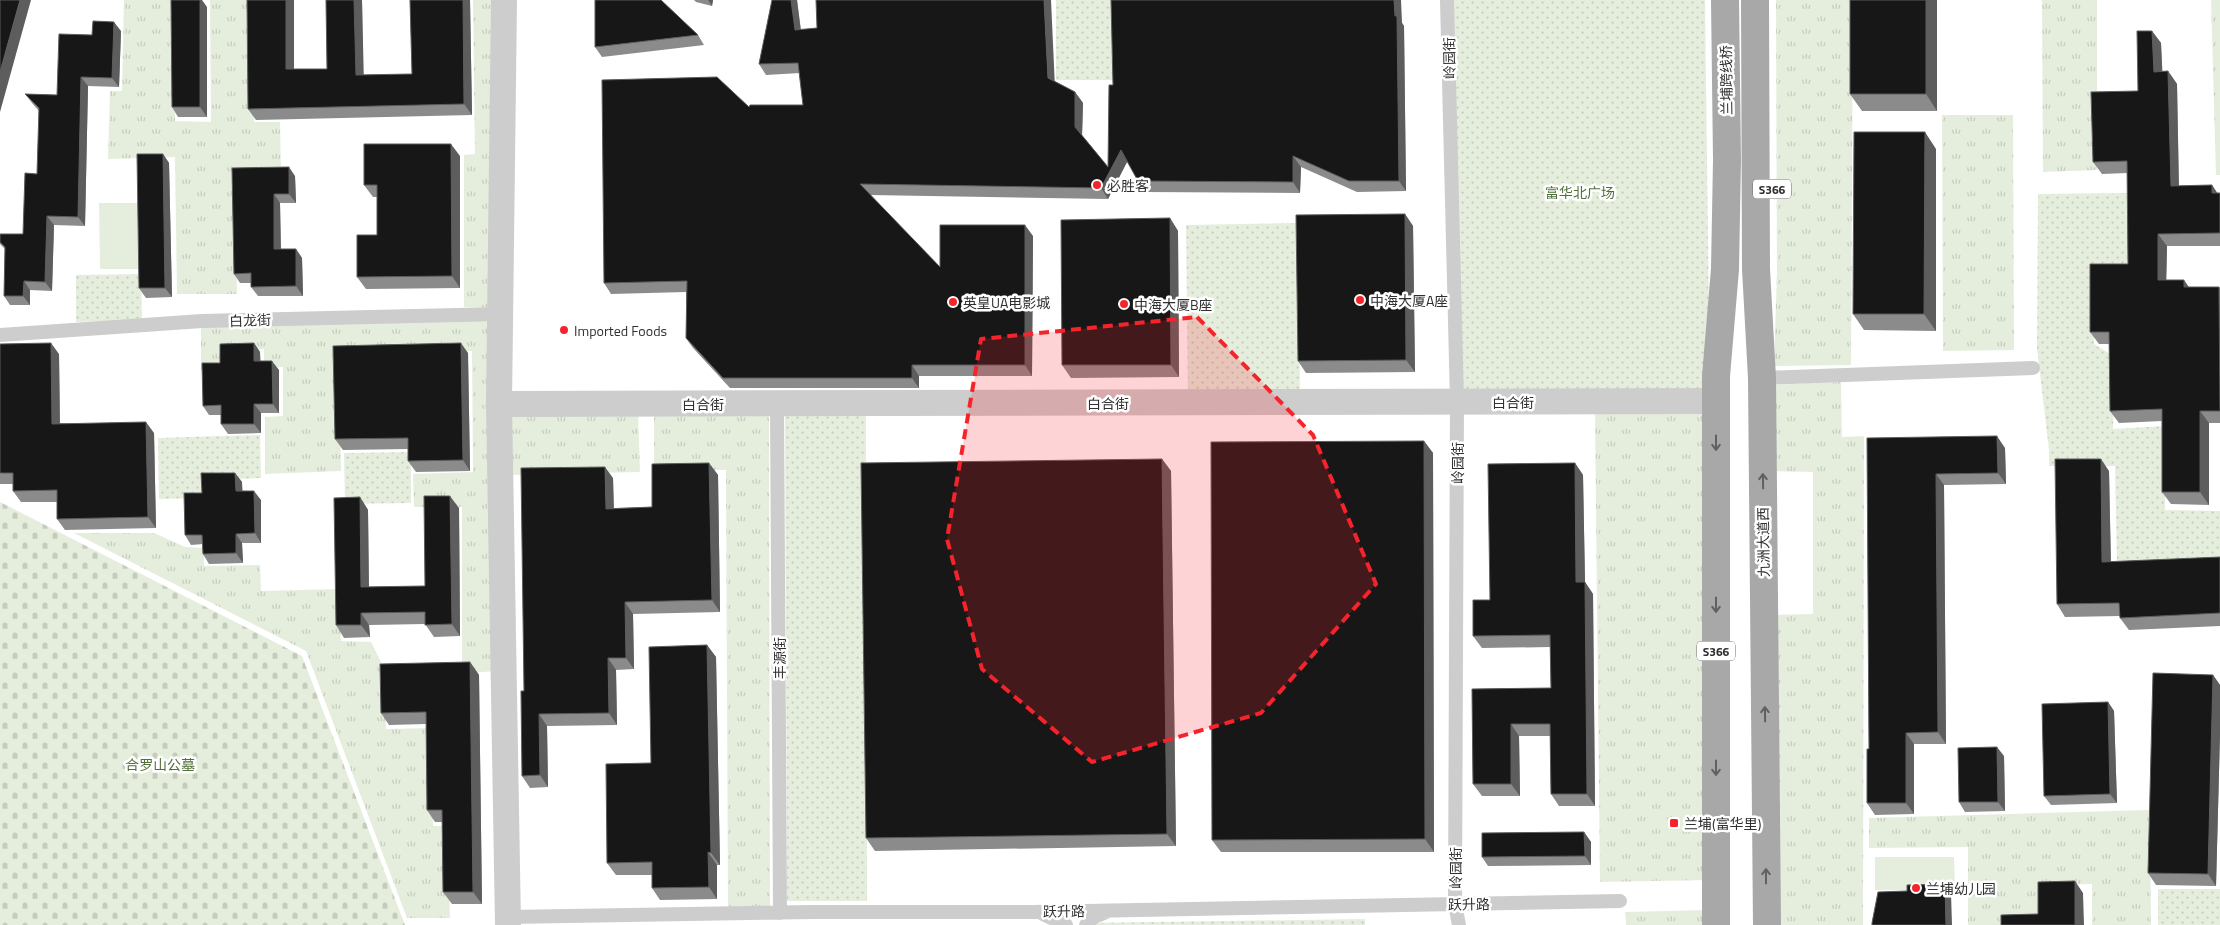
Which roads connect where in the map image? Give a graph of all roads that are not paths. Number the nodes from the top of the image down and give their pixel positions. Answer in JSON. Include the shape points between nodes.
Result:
{"nodes":[{"id":1,"x":504,"y":0,"type":"edge"},
{"id":2,"x":1447,"y":0,"type":"edge"},
{"id":3,"x":1706,"y":0,"type":"edge"},
{"id":4,"x":1725,"y":0,"type":"edge"},
{"id":5,"x":1755,"y":0,"type":"edge"},
{"id":6,"x":1772,"y":0,"type":"edge"},
{"id":7,"x":500,"y":314,"type":"junction"},
{"id":8,"x":0,"y":335,"type":"edge"},
{"id":9,"x":2033,"y":368,"type":"dead end"},
{"id":10,"x":1762,"y":378,"type":"junction"},
{"id":11,"x":1716,"y":389,"type":"junction"},
{"id":12,"x":1457,"y":402,"type":"junction"},
{"id":13,"x":499,"y":404,"type":"junction"},
{"id":14,"x":777,"y":404,"type":"junction"},
{"id":15,"x":1620,"y":901,"type":"dead end"},
{"id":16,"x":1455,"y":904,"type":"junction"},
{"id":17,"x":1115,"y":911,"type":"junction"},
{"id":18,"x":780,"y":912,"type":"junction"},
{"id":19,"x":1032,"y":912,"type":"junction"},
{"id":20,"x":508,"y":921,"type":"edge"},
{"id":21,"x":1066,"y":925,"type":"edge"},
{"id":22,"x":1086,"y":925,"type":"edge"},
{"id":23,"x":1458,"y":925,"type":"edge"},
{"id":24,"x":1716,"y":925,"type":"edge"},
{"id":25,"x":1767,"y":925,"type":"edge"}],
"edges":[{"from":1,"to":7,"type":"street"},
{"from":2,"to":12,"type":"lane","name":"岭园街"},
{"from":3,"to":11,"type":"main road","number":"S366","via":[[1710,275]]},
{"from":4,"to":11,"type":"main road","name":"兰埔跨线桥","via":[[1725,269]]},
{"from":5,"to":10,"type":"main road","name":"九洲大道西","via":[[1756,269]]},
{"from":6,"to":10,"type":"main road","number":"S366","via":[[1773,159],[1770,269]]},
{"from":7,"to":8,"type":"lane","name":"白龙街","via":[[202,321]]},
{"from":7,"to":13,"type":"street"},
{"from":9,"to":10,"type":"lane"},
{"from":25,"to":10,"type":"main road","name":"九洲大道西","number":"S366","one_way":true},
{"from":11,"to":12,"type":"street","name":"白合街"},
{"from":11,"to":24,"type":"main road","number":"S366","one_way":true},
{"from":12,"to":14,"type":"street","name":"白合街"},
{"from":12,"to":16,"type":"lane","name":"岭园街"},
{"from":13,"to":14,"type":"street","name":"白合街"},
{"from":13,"to":20,"type":"street"},
{"from":14,"to":18,"type":"lane","name":"丰源街"},
{"from":15,"to":16,"type":"lane","name":"跃升路"},
{"from":16,"to":17,"type":"lane","name":"跃升路"},
{"from":16,"to":23,"type":"lane","name":"岭园街"},
{"from":17,"to":19,"type":"lane","name":"跃升路"},
{"from":17,"to":22,"type":"lane","via":[[1100,914]]},
{"from":18,"to":19,"type":"lane","name":"跃升路"},
{"from":18,"to":20,"type":"lane","name":"跃升路"},
{"from":19,"to":21,"type":"lane"}]}
